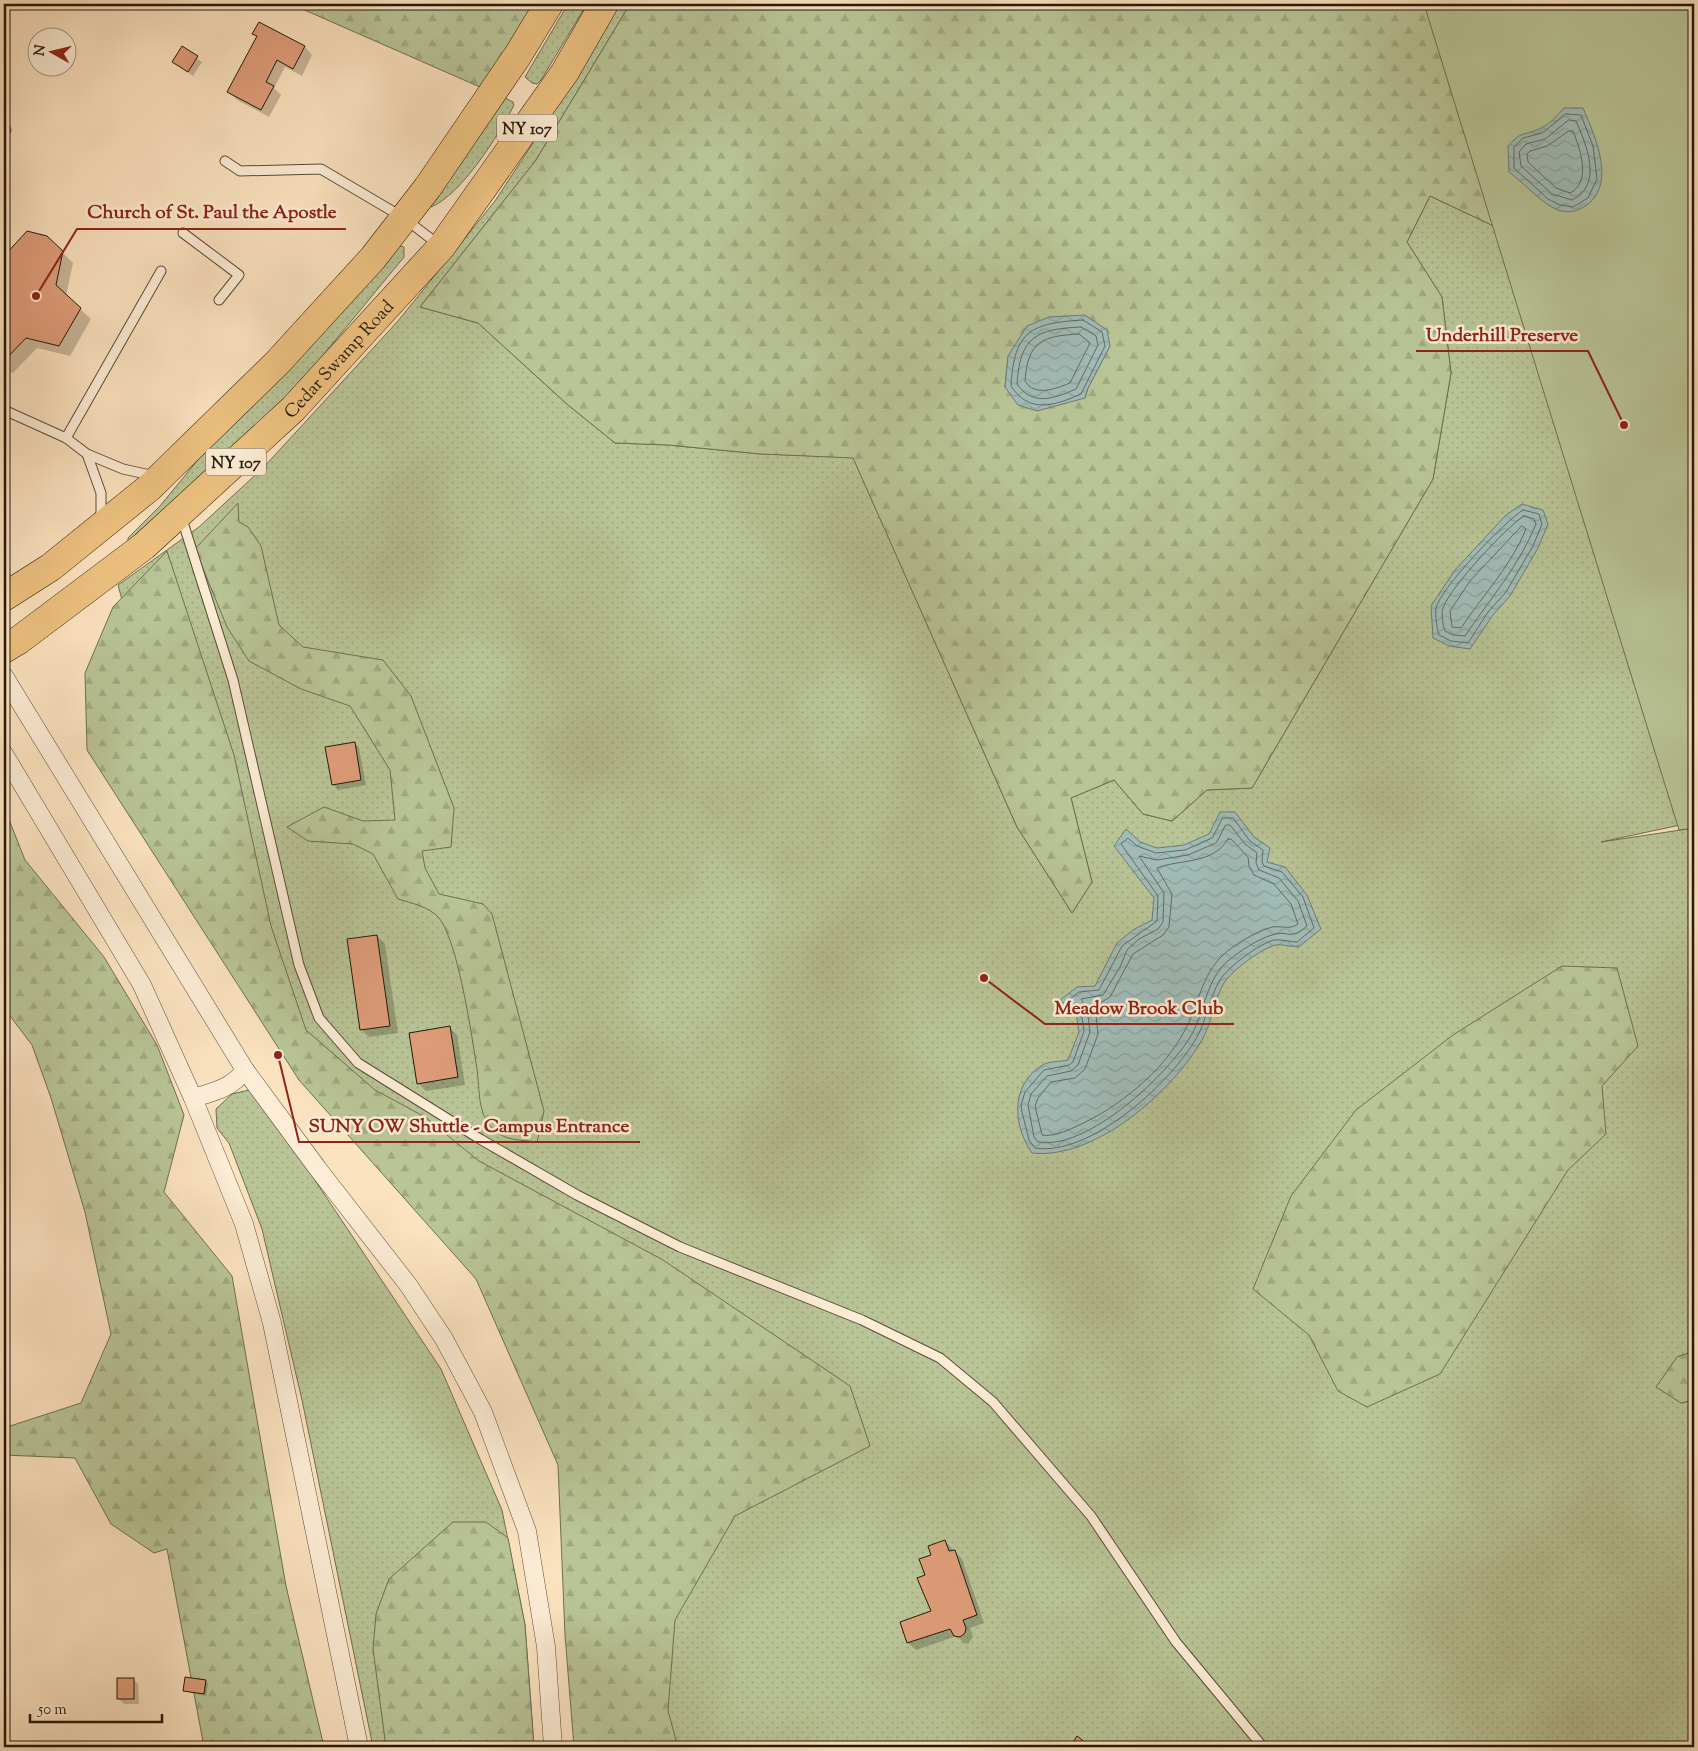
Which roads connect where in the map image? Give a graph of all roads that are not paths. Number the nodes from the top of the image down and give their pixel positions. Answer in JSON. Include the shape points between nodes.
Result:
{"nodes":[{"id":1,"x":549,"y":4,"type":"edge"},
{"id":2,"x":604,"y":4,"type":"edge"},
{"id":3,"x":225,"y":161,"type":"dead end"},
{"id":4,"x":404,"y":218,"type":"junction"},
{"id":5,"x":183,"y":233,"type":"dead end"},
{"id":6,"x":442,"y":246,"type":"junction"},
{"id":7,"x":161,"y":270,"type":"dead end"},
{"id":8,"x":219,"y":300,"type":"dead end"},
{"id":9,"x":4,"y":410,"type":"edge"},
{"id":10,"x":66,"y":438,"type":"junction"},
{"id":11,"x":87,"y":454,"type":"junction"},
{"id":12,"x":160,"y":477,"type":"junction"},
{"id":13,"x":180,"y":513,"type":"junction"},
{"id":14,"x":100,"y":527,"type":"junction"},
{"id":15,"x":4,"y":597,"type":"edge"},
{"id":16,"x":4,"y":649,"type":"edge"},
{"id":17,"x":4,"y":676,"type":"edge"},
{"id":18,"x":4,"y":754,"type":"edge"},
{"id":19,"x":245,"y":1070,"type":"junction"},
{"id":20,"x":193,"y":1098,"type":"junction"},
{"id":21,"x":359,"y":1747,"type":"edge"},
{"id":22,"x":553,"y":1747,"type":"edge"},
{"id":23,"x":1263,"y":1747,"type":"edge"}],
"edges":[{"from":1,"to":4,"type":"main road","number":"NY 107","via":[[507,71]]},
{"from":2,"to":6,"type":"main road","name":"Cedar Swamp Road","number":"NY 107","via":[[565,72]]},
{"from":3,"to":4,"type":"lane","via":[[240,171],[321,169]]},
{"from":4,"to":6,"type":"lane"},
{"from":4,"to":12,"type":"main road","number":"NY 107","via":[[373,258],[277,364]]},
{"from":5,"to":8,"type":"lane","via":[[239,274]]},
{"from":6,"to":13,"type":"main road","name":"Cedar Swamp Road","number":"NY 107","via":[[293,409]]},
{"from":7,"to":10,"type":"lane"},
{"from":9,"to":10,"type":"lane"},
{"from":10,"to":11,"type":"lane"},
{"from":11,"to":12,"type":"lane","via":[[123,469]]},
{"from":11,"to":14,"type":"lane","via":[[101,493]]},
{"from":12,"to":14,"type":"main road","number":"NY 107"},
{"from":13,"to":16,"type":"main road","name":"Cedar Swamp Road","number":"NY 107","via":[[136,552]]},
{"from":13,"to":23,"type":"lane","via":[[233,680],[299,965],[319,1018],[358,1063],[577,1196],[680,1247],[862,1320],[940,1358],[993,1402],[1091,1516],[1176,1642]]},
{"from":14,"to":15,"type":"main road","number":"NY 107","via":[[51,567]]},
{"from":17,"to":19,"type":"street"},
{"from":18,"to":20,"type":"street","via":[[142,985]]},
{"from":19,"to":20,"type":"street","via":[[238,1080],[221,1090]]},
{"from":19,"to":22,"type":"street","via":[[409,1286],[444,1339],[483,1412],[527,1531],[546,1647]]},
{"from":20,"to":21,"type":"street","via":[[244,1224],[272,1323]]}]}
